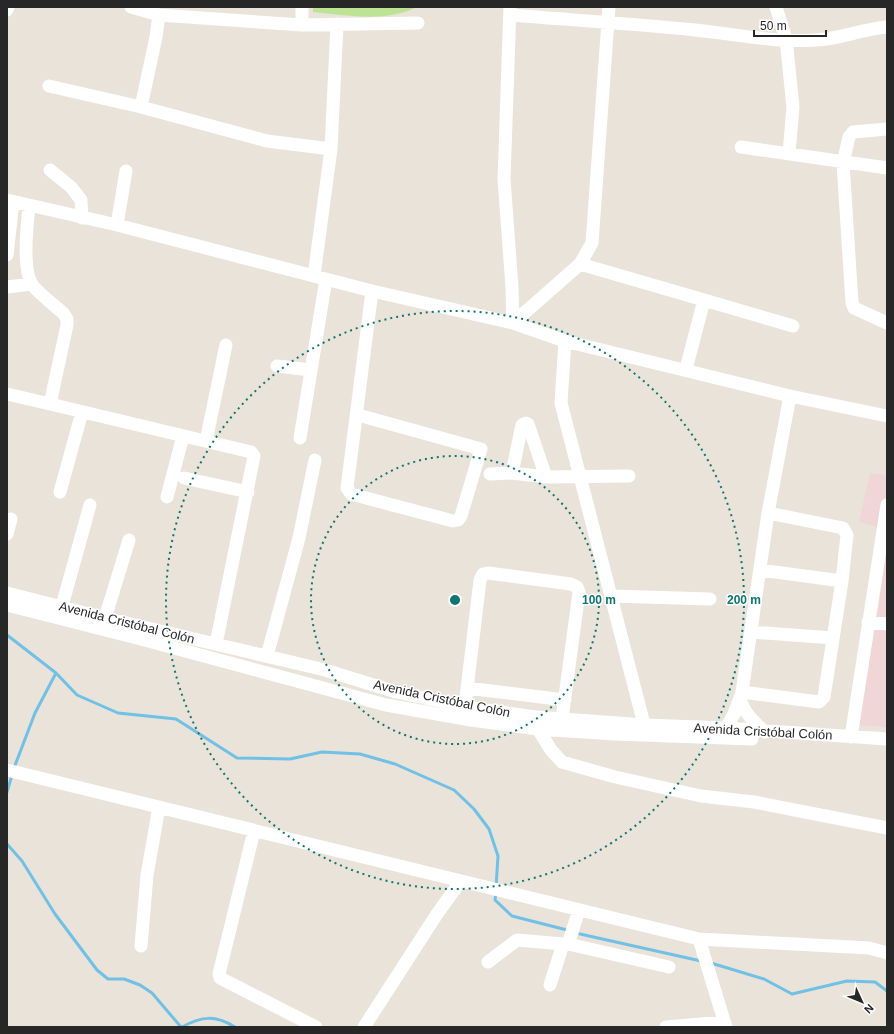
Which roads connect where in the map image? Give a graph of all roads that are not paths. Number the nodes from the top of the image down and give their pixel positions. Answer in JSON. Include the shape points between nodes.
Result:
{"nodes":[{"id":1,"x":8,"y":7,"type":"edge"},
{"id":2,"x":131,"y":7,"type":"edge"},
{"id":3,"x":302,"y":7,"type":"edge"},
{"id":4,"x":609,"y":7,"type":"edge"},
{"id":5,"x":776,"y":7,"type":"edge"},
{"id":6,"x":7,"y":10,"type":"edge"},
{"id":7,"x":510,"y":11,"type":"edge"},
{"id":8,"x":159,"y":15,"type":"junction"},
{"id":9,"x":418,"y":23,"type":"dead end"},
{"id":10,"x":607,"y":23,"type":"junction"},
{"id":11,"x":337,"y":24,"type":"junction"},
{"id":12,"x":302,"y":25,"type":"junction"},
{"id":13,"x":887,"y":27,"type":"edge"},
{"id":14,"x":786,"y":39,"type":"junction"},
{"id":15,"x":49,"y":86,"type":"dead end"},
{"id":16,"x":141,"y":107,"type":"junction"},
{"id":17,"x":887,"y":129,"type":"edge"},
{"id":18,"x":741,"y":147,"type":"dead end"},
{"id":19,"x":331,"y":149,"type":"junction"},
{"id":20,"x":788,"y":153,"type":"junction"},
{"id":21,"x":843,"y":163,"type":"junction"},
{"id":22,"x":887,"y":168,"type":"edge"},
{"id":23,"x":50,"y":170,"type":"dead end"},
{"id":24,"x":126,"y":171,"type":"dead end"},
{"id":25,"x":10,"y":201,"type":"edge"},
{"id":26,"x":29,"y":207,"type":"junction"},
{"id":27,"x":82,"y":218,"type":"junction"},
{"id":28,"x":117,"y":225,"type":"junction"},
{"id":29,"x":7,"y":255,"type":"edge"},
{"id":30,"x":580,"y":264,"type":"junction"},
{"id":31,"x":320,"y":278,"type":"junction"},
{"id":32,"x":32,"y":284,"type":"junction"},
{"id":33,"x":7,"y":287,"type":"edge"},
{"id":34,"x":372,"y":291,"type":"junction"},
{"id":35,"x":704,"y":300,"type":"junction"},
{"id":36,"x":887,"y":323,"type":"edge"},
{"id":37,"x":513,"y":324,"type":"junction"},
{"id":38,"x":793,"y":326,"type":"dead end"},
{"id":39,"x":565,"y":341,"type":"junction"},
{"id":40,"x":226,"y":344,"type":"dead end"},
{"id":41,"x":277,"y":366,"type":"dead end"},
{"id":42,"x":311,"y":370,"type":"junction"},
{"id":43,"x":686,"y":370,"type":"junction"},
{"id":44,"x":7,"y":394,"type":"edge"},
{"id":45,"x":790,"y":396,"type":"junction"},
{"id":46,"x":50,"y":404,"type":"junction"},
{"id":47,"x":82,"y":412,"type":"junction"},
{"id":48,"x":358,"y":415,"type":"junction"},
{"id":49,"x":887,"y":416,"type":"edge"},
{"id":50,"x":182,"y":436,"type":"junction"},
{"id":51,"x":300,"y":438,"type":"dead end"},
{"id":52,"x":206,"y":441,"type":"junction"},
{"id":53,"x":315,"y":460,"type":"dead end"},
{"id":54,"x":512,"y":473,"type":"junction"},
{"id":55,"x":490,"y":474,"type":"dead end"},
{"id":56,"x":578,"y":475,"type":"junction"},
{"id":57,"x":629,"y":476,"type":"dead end"},
{"id":58,"x":546,"y":477,"type":"junction"},
{"id":59,"x":184,"y":478,"type":"dead end"},
{"id":60,"x":60,"y":492,"type":"dead end"},
{"id":61,"x":248,"y":492,"type":"junction"},
{"id":62,"x":167,"y":497,"type":"dead end"},
{"id":63,"x":90,"y":505,"type":"dead end"},
{"id":64,"x":887,"y":505,"type":"edge"},
{"id":65,"x":768,"y":513,"type":"junction"},
{"id":66,"x":11,"y":519,"type":"dead end"},
{"id":67,"x":7,"y":534,"type":"edge"},
{"id":68,"x":129,"y":540,"type":"dead end"},
{"id":69,"x":760,"y":570,"type":"junction"},
{"id":70,"x":842,"y":581,"type":"junction"},
{"id":71,"x":7,"y":593,"type":"edge"},
{"id":72,"x":611,"y":596,"type":"junction"},
{"id":73,"x":710,"y":599,"type":"dead end"},
{"id":74,"x":7,"y":605,"type":"edge"},
{"id":75,"x":62,"y":606,"type":"junction"},
{"id":76,"x":105,"y":618,"type":"junction"},
{"id":77,"x":868,"y":622,"type":"junction"},
{"id":78,"x":887,"y":624,"type":"edge"},
{"id":79,"x":751,"y":632,"type":"junction"},
{"id":80,"x":833,"y":638,"type":"junction"},
{"id":81,"x":216,"y":644,"type":"junction"},
{"id":82,"x":267,"y":656,"type":"junction"},
{"id":83,"x":467,"y":688,"type":"junction"},
{"id":84,"x":741,"y":695,"type":"junction"},
{"id":85,"x":565,"y":700,"type":"junction"},
{"id":86,"x":465,"y":706,"type":"junction"},
{"id":87,"x":562,"y":719,"type":"junction"},
{"id":88,"x":726,"y":728,"type":"junction"},
{"id":89,"x":538,"y":729,"type":"junction"},
{"id":90,"x":646,"y":730,"type":"junction"},
{"id":91,"x":765,"y":732,"type":"junction"},
{"id":92,"x":851,"y":737,"type":"junction"},
{"id":93,"x":887,"y":739,"type":"edge"},
{"id":94,"x":887,"y":748,"type":"edge"},
{"id":95,"x":12,"y":771,"type":"edge"},
{"id":96,"x":159,"y":807,"type":"junction"},
{"id":97,"x":887,"y":828,"type":"edge"},
{"id":98,"x":254,"y":831,"type":"junction"},
{"id":99,"x":460,"y":882,"type":"junction"},
{"id":100,"x":579,"y":910,"type":"junction"},
{"id":101,"x":699,"y":939,"type":"junction"},
{"id":102,"x":565,"y":944,"type":"junction"},
{"id":103,"x":141,"y":946,"type":"dead end"},
{"id":104,"x":887,"y":953,"type":"edge"},
{"id":105,"x":488,"y":962,"type":"dead end"},
{"id":106,"x":669,"y":967,"type":"dead end"},
{"id":107,"x":550,"y":985,"type":"dead end"},
{"id":108,"x":725,"y":1024,"type":"edge"},
{"id":109,"x":682,"y":1026,"type":"edge"},
{"id":110,"x":316,"y":1027,"type":"edge"},
{"id":111,"x":364,"y":1027,"type":"edge"},
{"id":112,"x":666,"y":1027,"type":"edge"}],
"edges":[{"from":1,"to":6,"type":"street"},
{"from":2,"to":8,"type":"street"},
{"from":3,"to":12,"type":"street"},
{"from":4,"to":10,"type":"street"},
{"from":5,"to":14,"type":"street"},
{"from":7,"to":10,"type":"street"},
{"from":7,"to":37,"type":"street","via":[[504,179]]},
{"from":8,"to":12,"type":"street"},
{"from":8,"to":16,"type":"street"},
{"from":9,"to":11,"type":"street"},
{"from":10,"to":14,"type":"street"},
{"from":10,"to":30,"type":"street","via":[[592,243]]},
{"from":11,"to":12,"type":"street"},
{"from":11,"to":19,"type":"street"},
{"from":13,"to":14,"type":"street","via":[[868,28],[837,38]]},
{"from":14,"to":20,"type":"street","via":[[793,107]]},
{"from":15,"to":16,"type":"street"},
{"from":16,"to":19,"type":"street","via":[[267,141]]},
{"from":17,"to":21,"type":"street","via":[[853,132],[849,137]]},
{"from":18,"to":20,"type":"street"},
{"from":19,"to":31,"type":"street"},
{"from":20,"to":21,"type":"street"},
{"from":21,"to":22,"type":"street"},
{"from":21,"to":36,"type":"street","via":[[852,302],[854,308]]},
{"from":23,"to":27,"type":"street","via":[[71,187],[81,200]]},
{"from":24,"to":28,"type":"street"},
{"from":25,"to":26,"type":"street"},
{"from":25,"to":29,"type":"street"},
{"from":26,"to":27,"type":"street"},
{"from":26,"to":32,"type":"street","via":[[26,238]]},
{"from":27,"to":28,"type":"street"},
{"from":28,"to":31,"type":"street"},
{"from":30,"to":35,"type":"street"},
{"from":30,"to":37,"type":"street"},
{"from":31,"to":34,"type":"street"},
{"from":31,"to":42,"type":"street"},
{"from":32,"to":33,"type":"street"},
{"from":32,"to":46,"type":"street","via":[[67,319]]},
{"from":34,"to":37,"type":"street"},
{"from":34,"to":48,"type":"street"},
{"from":35,"to":38,"type":"street"},
{"from":35,"to":43,"type":"street"},
{"from":37,"to":39,"type":"street"},
{"from":39,"to":43,"type":"street"},
{"from":39,"to":56,"type":"street","via":[[561,403]]},
{"from":40,"to":52,"type":"street"},
{"from":41,"to":42,"type":"street"},
{"from":42,"to":51,"type":"street"},
{"from":43,"to":45,"type":"street"},
{"from":44,"to":46,"type":"street"},
{"from":45,"to":49,"type":"street"},
{"from":45,"to":65,"type":"street"},
{"from":46,"to":47,"type":"street"},
{"from":47,"to":50,"type":"street"},
{"from":47,"to":60,"type":"street"},
{"from":48,"to":48,"type":"street","via":[[481,449],[462,516],[453,521],[351,494],[347,488]]},
{"from":50,"to":52,"type":"street"},
{"from":50,"to":62,"type":"street"},
{"from":52,"to":61,"type":"street","via":[[251,452],[254,463]]},
{"from":53,"to":82,"type":"street","via":[[298,538]]},
{"from":54,"to":55,"type":"street"},
{"from":54,"to":58,"type":"street"},
{"from":54,"to":58,"type":"street","via":[[522,425],[526,423]]},
{"from":56,"to":57,"type":"street"},
{"from":56,"to":58,"type":"street"},
{"from":56,"to":72,"type":"street"},
{"from":59,"to":61,"type":"street"},
{"from":61,"to":81,"type":"street"},
{"from":63,"to":75,"type":"street"},
{"from":64,"to":77,"type":"street"},
{"from":65,"to":69,"type":"street"},
{"from":65,"to":70,"type":"street","via":[[843,528],[847,535]]},
{"from":66,"to":67,"type":"street"},
{"from":68,"to":76,"type":"street"},
{"from":69,"to":70,"type":"street"},
{"from":69,"to":79,"type":"street"},
{"from":70,"to":80,"type":"street"},
{"from":71,"to":75,"type":"street","name":"Avenida Cristóbal Colón"},
{"from":72,"to":73,"type":"street"},
{"from":72,"to":90,"type":"street"},
{"from":74,"to":89,"type":"street","name":"Avenida Cristóbal Colón","via":[[386,705]]},
{"from":75,"to":76,"type":"street","name":"Avenida Cristóbal Colón"},
{"from":76,"to":81,"type":"street","name":"Avenida Cristóbal Colón"},
{"from":77,"to":78,"type":"street"},
{"from":77,"to":92,"type":"street"},
{"from":79,"to":80,"type":"street"},
{"from":79,"to":84,"type":"street"},
{"from":80,"to":84,"type":"street","via":[[824,698],[819,702]]},
{"from":81,"to":82,"type":"street","name":"Avenida Cristóbal Colón"},
{"from":82,"to":86,"type":"street","name":"Avenida Cristóbal Colón","via":[[325,670],[396,692]]},
{"from":83,"to":85,"type":"street"},
{"from":83,"to":85,"type":"street","via":[[480,580],[483,574],[488,573],[572,584],[577,587]]},
{"from":83,"to":86,"type":"street"},
{"from":84,"to":88,"type":"street"},
{"from":84,"to":91,"type":"street","via":[[742,705]]},
{"from":85,"to":87,"type":"street"},
{"from":86,"to":87,"type":"street","name":"Avenida Cristóbal Colón"},
{"from":87,"to":90,"type":"street","name":"Avenida Cristóbal Colón"},
{"from":88,"to":90,"type":"street","name":"Avenida Cristóbal Colón"},
{"from":88,"to":91,"type":"street","name":"Avenida Cristóbal Colón"},
{"from":89,"to":90,"type":"street","name":"Avenida Cristóbal Colón"},
{"from":89,"to":97,"type":"street","via":[[550,750],[562,762],[701,796],[754,802]]},
{"from":90,"to":94,"type":"street","name":"Avenida Cristóbal Colón"},
{"from":91,"to":92,"type":"street","name":"Avenida Cristóbal Colón"},
{"from":92,"to":93,"type":"street","name":"Avenida Cristóbal Colón"},
{"from":95,"to":96,"type":"street"},
{"from":96,"to":98,"type":"street"},
{"from":96,"to":103,"type":"street","via":[[147,875]]},
{"from":98,"to":99,"type":"street"},
{"from":98,"to":110,"type":"street","via":[[220,978]]},
{"from":99,"to":100,"type":"street"},
{"from":99,"to":111,"type":"street"},
{"from":100,"to":101,"type":"street"},
{"from":100,"to":102,"type":"street"},
{"from":101,"to":104,"type":"street","via":[[869,948]]},
{"from":101,"to":108,"type":"street"},
{"from":102,"to":105,"type":"street","via":[[516,940]]},
{"from":102,"to":106,"type":"street"},
{"from":102,"to":107,"type":"street"},
{"from":108,"to":109,"type":"street"},
{"from":109,"to":112,"type":"street"}]}
